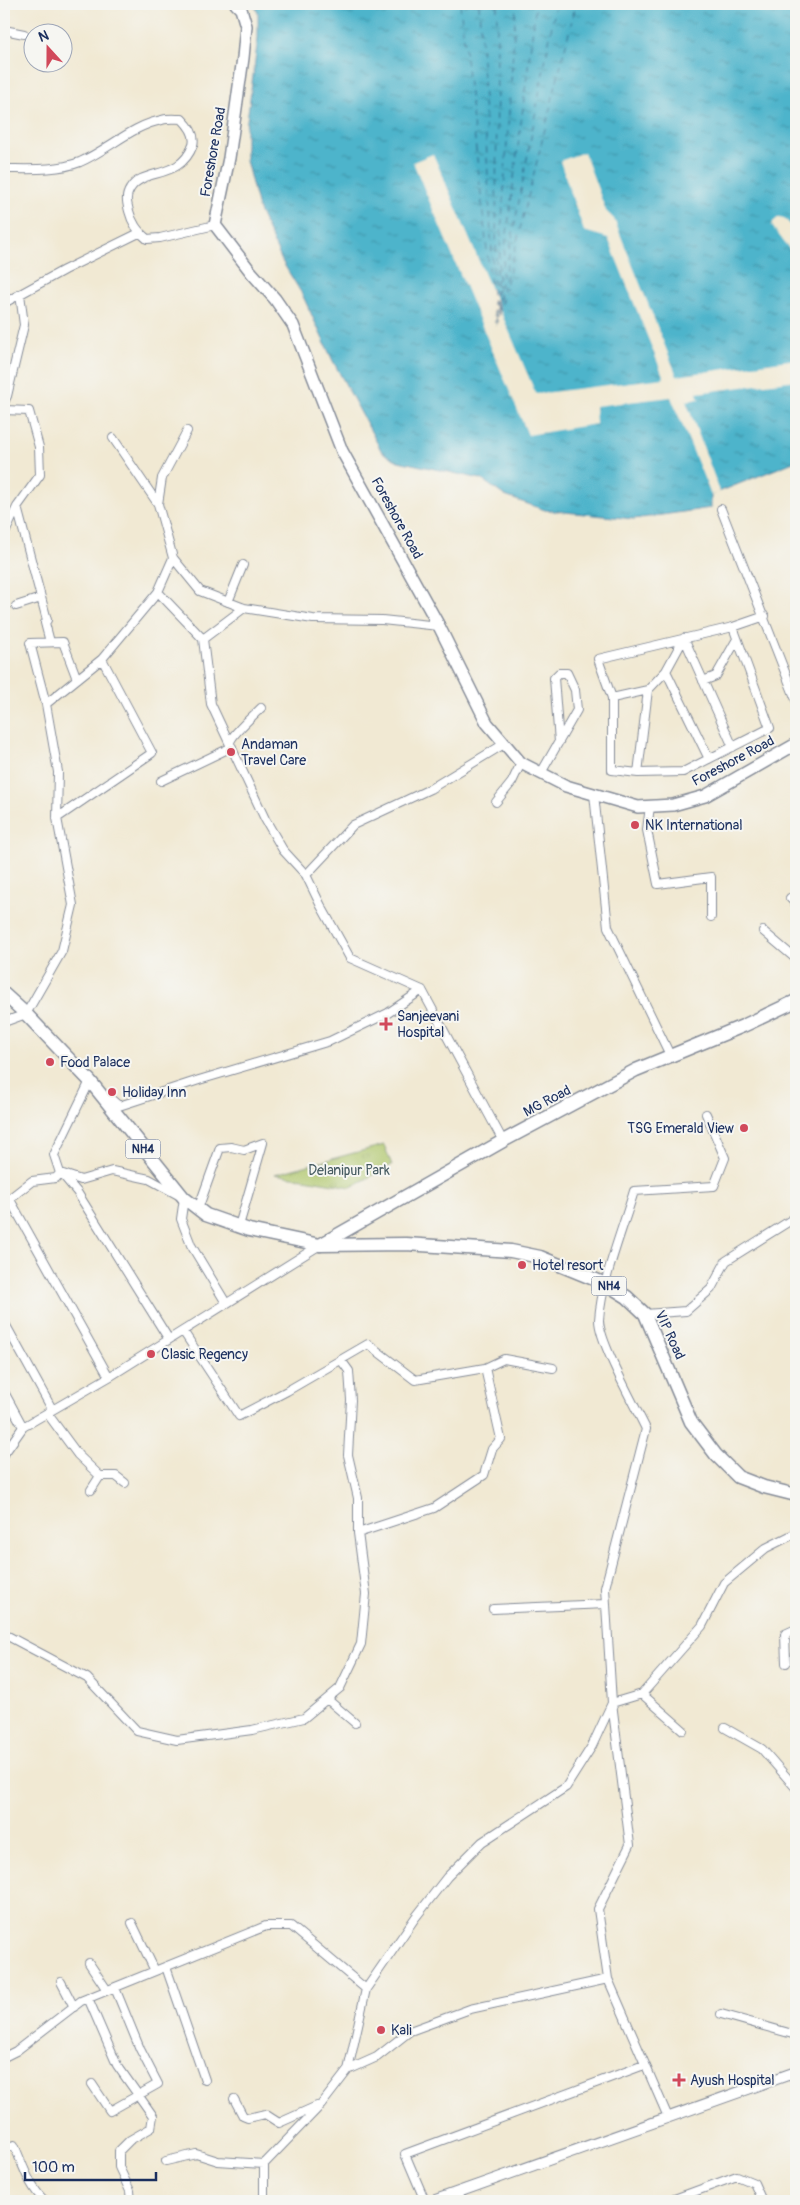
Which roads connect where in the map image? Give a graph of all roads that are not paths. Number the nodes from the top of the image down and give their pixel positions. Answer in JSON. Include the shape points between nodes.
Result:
{"nodes":[{"id":1,"x":236,"y":4,"type":"edge"},
{"id":2,"x":4,"y":30,"type":"edge"},
{"id":3,"x":22,"y":34,"type":"edge"},
{"id":4,"x":4,"y":169,"type":"edge"},
{"id":5,"x":215,"y":226,"type":"junction"},
{"id":6,"x":139,"y":233,"type":"junction"},
{"id":7,"x":20,"y":294,"type":"junction"},
{"id":8,"x":4,"y":303,"type":"edge"},
{"id":9,"x":4,"y":402,"type":"edge"},
{"id":10,"x":4,"y":410,"type":"edge"},
{"id":11,"x":187,"y":432,"type":"dead end"},
{"id":12,"x":113,"y":438,"type":"dead end"},
{"id":13,"x":158,"y":504,"type":"junction"},
{"id":14,"x":17,"y":507,"type":"junction"},
{"id":15,"x":722,"y":509,"type":"dead end"},
{"id":16,"x":4,"y":535,"type":"edge"},
{"id":17,"x":173,"y":558,"type":"junction"},
{"id":18,"x":243,"y":565,"type":"dead end"},
{"id":19,"x":158,"y":592,"type":"junction"},
{"id":20,"x":41,"y":598,"type":"junction"},
{"id":21,"x":228,"y":602,"type":"junction"},
{"id":22,"x":16,"y":606,"type":"dead end"},
{"id":23,"x":244,"y":608,"type":"junction"},
{"id":24,"x":765,"y":616,"type":"junction"},
{"id":25,"x":439,"y":626,"type":"junction"},
{"id":26,"x":733,"y":627,"type":"junction"},
{"id":27,"x":684,"y":638,"type":"junction"},
{"id":28,"x":202,"y":639,"type":"junction"},
{"id":29,"x":737,"y":639,"type":"junction"},
{"id":30,"x":50,"y":642,"type":"junction"},
{"id":31,"x":102,"y":659,"type":"junction"},
{"id":32,"x":666,"y":671,"type":"junction"},
{"id":33,"x":77,"y":679,"type":"junction"},
{"id":34,"x":703,"y":681,"type":"junction"},
{"id":35,"x":648,"y":690,"type":"junction"},
{"id":36,"x":612,"y":698,"type":"junction"},
{"id":37,"x":796,"y":700,"type":"edge"},
{"id":38,"x":46,"y":704,"type":"junction"},
{"id":39,"x":261,"y":708,"type":"dead end"},
{"id":40,"x":559,"y":742,"type":"junction"},
{"id":41,"x":504,"y":744,"type":"junction"},
{"id":42,"x":796,"y":744,"type":"edge"},
{"id":43,"x":231,"y":745,"type":"junction"},
{"id":44,"x":733,"y":747,"type":"junction"},
{"id":45,"x":710,"y":759,"type":"junction"},
{"id":46,"x":521,"y":763,"type":"junction"},
{"id":47,"x":541,"y":773,"type":"junction"},
{"id":48,"x":638,"y":773,"type":"junction"},
{"id":49,"x":160,"y":781,"type":"dead end"},
{"id":50,"x":594,"y":794,"type":"junction"},
{"id":51,"x":496,"y":802,"type":"dead end"},
{"id":52,"x":650,"y":806,"type":"junction"},
{"id":53,"x":56,"y":818,"type":"junction"},
{"id":54,"x":306,"y":874,"type":"junction"},
{"id":55,"x":790,"y":898,"type":"dead end"},
{"id":56,"x":796,"y":904,"type":"edge"},
{"id":57,"x":710,"y":917,"type":"dead end"},
{"id":58,"x":763,"y":932,"type":"dead end"},
{"id":59,"x":796,"y":959,"type":"edge"},
{"id":60,"x":422,"y":990,"type":"junction"},
{"id":61,"x":4,"y":994,"type":"edge"},
{"id":62,"x":796,"y":1001,"type":"edge"},
{"id":63,"x":26,"y":1014,"type":"junction"},
{"id":64,"x":4,"y":1022,"type":"edge"},
{"id":65,"x":670,"y":1055,"type":"junction"},
{"id":66,"x":90,"y":1081,"type":"junction"},
{"id":67,"x":706,"y":1114,"type":"dead end"},
{"id":68,"x":503,"y":1141,"type":"junction"},
{"id":69,"x":60,"y":1173,"type":"junction"},
{"id":70,"x":184,"y":1198,"type":"junction"},
{"id":71,"x":6,"y":1200,"type":"edge"},
{"id":72,"x":198,"y":1209,"type":"junction"},
{"id":73,"x":796,"y":1217,"type":"edge"},
{"id":74,"x":239,"y":1226,"type":"junction"},
{"id":75,"x":320,"y":1245,"type":"junction"},
{"id":76,"x":606,"y":1284,"type":"junction"},
{"id":77,"x":226,"y":1303,"type":"junction"},
{"id":78,"x":645,"y":1314,"type":"junction"},
{"id":79,"x":4,"y":1322,"type":"edge"},
{"id":80,"x":183,"y":1331,"type":"junction"},
{"id":81,"x":168,"y":1338,"type":"junction"},
{"id":82,"x":341,"y":1360,"type":"junction"},
{"id":83,"x":486,"y":1368,"type":"junction"},
{"id":84,"x":553,"y":1368,"type":"dead end"},
{"id":85,"x":108,"y":1377,"type":"junction"},
{"id":86,"x":4,"y":1392,"type":"edge"},
{"id":87,"x":50,"y":1411,"type":"junction"},
{"id":88,"x":23,"y":1427,"type":"junction"},
{"id":89,"x":4,"y":1454,"type":"edge"},
{"id":90,"x":100,"y":1476,"type":"junction"},
{"id":91,"x":125,"y":1482,"type":"dead end"},
{"id":92,"x":91,"y":1490,"type":"dead end"},
{"id":93,"x":796,"y":1495,"type":"edge"},
{"id":94,"x":358,"y":1532,"type":"junction"},
{"id":95,"x":796,"y":1533,"type":"edge"},
{"id":96,"x":606,"y":1604,"type":"junction"},
{"id":97,"x":493,"y":1609,"type":"dead end"},
{"id":98,"x":796,"y":1629,"type":"edge"},
{"id":99,"x":4,"y":1634,"type":"edge"},
{"id":100,"x":786,"y":1663,"type":"dead end"},
{"id":101,"x":642,"y":1694,"type":"junction"},
{"id":102,"x":327,"y":1698,"type":"junction"},
{"id":103,"x":612,"y":1703,"type":"junction"},
{"id":104,"x":355,"y":1723,"type":"dead end"},
{"id":105,"x":725,"y":1728,"type":"dead end"},
{"id":106,"x":684,"y":1730,"type":"dead end"},
{"id":107,"x":796,"y":1788,"type":"edge"},
{"id":108,"x":132,"y":1923,"type":"dead end"},
{"id":109,"x":90,"y":1963,"type":"dead end"},
{"id":110,"x":166,"y":1967,"type":"junction"},
{"id":111,"x":155,"y":1971,"type":"junction"},
{"id":112,"x":608,"y":1979,"type":"junction"},
{"id":113,"x":61,"y":1982,"type":"dead end"},
{"id":114,"x":111,"y":1989,"type":"junction"},
{"id":115,"x":366,"y":1989,"type":"junction"},
{"id":116,"x":88,"y":1998,"type":"junction"},
{"id":117,"x":74,"y":2007,"type":"junction"},
{"id":118,"x":721,"y":2014,"type":"dead end"},
{"id":119,"x":796,"y":2035,"type":"edge"},
{"id":120,"x":4,"y":2057,"type":"edge"},
{"id":121,"x":644,"y":2065,"type":"junction"},
{"id":122,"x":348,"y":2070,"type":"junction"},
{"id":123,"x":796,"y":2072,"type":"edge"},
{"id":124,"x":205,"y":2080,"type":"dead end"},
{"id":125,"x":92,"y":2084,"type":"dead end"},
{"id":126,"x":139,"y":2094,"type":"junction"},
{"id":127,"x":234,"y":2099,"type":"dead end"},
{"id":128,"x":321,"y":2104,"type":"junction"},
{"id":129,"x":668,"y":2117,"type":"junction"},
{"id":130,"x":4,"y":2148,"type":"edge"},
{"id":131,"x":166,"y":2161,"type":"dead end"},
{"id":132,"x":264,"y":2164,"type":"junction"},
{"id":133,"x":45,"y":2201,"type":"edge"},
{"id":134,"x":131,"y":2201,"type":"edge"},
{"id":135,"x":264,"y":2201,"type":"edge"},
{"id":136,"x":425,"y":2201,"type":"edge"},
{"id":137,"x":433,"y":2201,"type":"edge"},
{"id":138,"x":669,"y":2201,"type":"edge"},
{"id":139,"x":762,"y":2201,"type":"edge"}],
"edges":[{"from":1,"to":5,"type":"main road","name":"Foreshore Road","via":[[246,26],[243,58],[229,158]]},
{"from":2,"to":3,"type":"street"},
{"from":4,"to":6,"type":"street","via":[[38,170],[78,163],[141,127],[162,120],[182,119],[190,127],[194,141],[188,157],[175,168],[141,180],[130,188],[126,198]]},
{"from":5,"to":6,"type":"street","via":[[160,238],[147,239]]},
{"from":5,"to":25,"type":"main road","name":"Foreshore Road","via":[[293,325],[342,451]]},
{"from":6,"to":7,"type":"street"},
{"from":7,"to":8,"type":"street"},
{"from":7,"to":9,"type":"street","via":[[24,325]]},
{"from":10,"to":14,"type":"street","via":[[29,411],[39,447],[40,475]]},
{"from":11,"to":13,"type":"street","via":[[162,478]]},
{"from":12,"to":13,"type":"street"},
{"from":13,"to":17,"type":"street"},
{"from":14,"to":16,"type":"street"},
{"from":14,"to":20,"type":"street"},
{"from":15,"to":24,"type":"street"},
{"from":17,"to":19,"type":"street"},
{"from":17,"to":21,"type":"street","via":[[200,591]]},
{"from":18,"to":21,"type":"street"},
{"from":19,"to":28,"type":"street"},
{"from":19,"to":31,"type":"street"},
{"from":20,"to":22,"type":"street"},
{"from":20,"to":30,"type":"street"},
{"from":21,"to":23,"type":"street"},
{"from":23,"to":25,"type":"street","via":[[313,619],[382,620]]},
{"from":23,"to":28,"type":"street"},
{"from":24,"to":26,"type":"street"},
{"from":24,"to":37,"type":"street"},
{"from":25,"to":41,"type":"main road","name":"Foreshore Road","via":[[487,723]]},
{"from":26,"to":27,"type":"street"},
{"from":26,"to":29,"type":"street"},
{"from":27,"to":32,"type":"street"},
{"from":27,"to":34,"type":"street"},
{"from":27,"to":36,"type":"street","via":[[598,658]]},
{"from":28,"to":43,"type":"street","via":[[211,704]]},
{"from":29,"to":34,"type":"street","via":[[716,676]]},
{"from":29,"to":44,"type":"street","via":[[770,728]]},
{"from":30,"to":33,"type":"street","via":[[63,642]]},
{"from":30,"to":38,"type":"street","via":[[30,643]]},
{"from":31,"to":33,"type":"street"},
{"from":31,"to":53,"type":"street","via":[[152,753]]},
{"from":32,"to":35,"type":"street"},
{"from":32,"to":45,"type":"street"},
{"from":33,"to":38,"type":"street"},
{"from":34,"to":44,"type":"street"},
{"from":35,"to":36,"type":"street"},
{"from":35,"to":48,"type":"street"},
{"from":36,"to":48,"type":"street","via":[[612,770]]},
{"from":38,"to":53,"type":"street","via":[[58,772]]},
{"from":39,"to":43,"type":"street","via":[[233,734]]},
{"from":40,"to":40,"type":"street","via":[[578,710],[567,674],[559,673],[554,678]]},
{"from":40,"to":47,"type":"street"},
{"from":41,"to":46,"type":"main road","name":"Foreshore Road"},
{"from":41,"to":54,"type":"street","via":[[430,789],[353,826]]},
{"from":42,"to":52,"type":"main road","name":"Foreshore Road","via":[[705,796],[673,805]]},
{"from":43,"to":49,"type":"street"},
{"from":43,"to":54,"type":"street","via":[[283,850]]},
{"from":44,"to":45,"type":"street"},
{"from":45,"to":48,"type":"street","via":[[683,772]]},
{"from":46,"to":47,"type":"main road","name":"Foreshore Road"},
{"from":46,"to":51,"type":"street","via":[[512,782]]},
{"from":47,"to":50,"type":"main road","name":"Foreshore Road","via":[[566,786]]},
{"from":50,"to":52,"type":"main road","name":"Foreshore Road","via":[[638,807]]},
{"from":50,"to":65,"type":"street","via":[[608,927]]},
{"from":52,"to":57,"type":"street","via":[[647,830],[658,884],[710,877]]},
{"from":53,"to":63,"type":"street","via":[[73,905],[62,951]]},
{"from":54,"to":60,"type":"street","via":[[350,958]]},
{"from":55,"to":56,"type":"street"},
{"from":58,"to":59,"type":"street"},
{"from":60,"to":66,"type":"street","via":[[388,1013],[330,1041],[119,1106]]},
{"from":60,"to":68,"type":"street"},
{"from":61,"to":63,"type":"main road","number":"NH4"},
{"from":62,"to":65,"type":"main road","name":"MG Road"},
{"from":63,"to":64,"type":"street"},
{"from":63,"to":66,"type":"main road","number":"NH4"},
{"from":65,"to":68,"type":"main road","name":"MG Road"},
{"from":66,"to":69,"type":"street","via":[[54,1154]]},
{"from":66,"to":70,"type":"main road","number":"NH4"},
{"from":67,"to":76,"type":"street","via":[[725,1158],[714,1186],[634,1191]]},
{"from":68,"to":75,"type":"main road","name":"MG Road"},
{"from":69,"to":70,"type":"street","via":[[80,1180],[112,1171],[149,1179]]},
{"from":69,"to":71,"type":"street","via":[[56,1178],[32,1181]]},
{"from":69,"to":81,"type":"street","via":[[77,1192]]},
{"from":70,"to":72,"type":"main road","number":"NH4"},
{"from":70,"to":77,"type":"street","via":[[181,1219],[191,1245]]},
{"from":71,"to":85,"type":"street"},
{"from":72,"to":74,"type":"main road","number":"NH4"},
{"from":72,"to":74,"type":"street","via":[[220,1148],[244,1150],[263,1143]]},
{"from":73,"to":78,"type":"street","via":[[726,1261],[711,1289],[686,1311]]},
{"from":74,"to":75,"type":"main road","number":"NH4"},
{"from":75,"to":76,"type":"main road","name":"VIP Road","number":"NH4","via":[[406,1244],[510,1251],[540,1257]]},
{"from":75,"to":77,"type":"street"},
{"from":76,"to":78,"type":"main road","name":"VIP Road","number":"NH4"},
{"from":76,"to":96,"type":"street","via":[[599,1322],[609,1353],[646,1429],[605,1588]]},
{"from":77,"to":80,"type":"street"},
{"from":78,"to":93,"type":"main road","name":"VIP Road","number":"NH4","via":[[691,1422],[716,1455],[738,1477],[764,1488]]},
{"from":79,"to":87,"type":"street"},
{"from":80,"to":81,"type":"street"},
{"from":80,"to":82,"type":"street","via":[[239,1416]]},
{"from":81,"to":85,"type":"street"},
{"from":82,"to":83,"type":"street","via":[[368,1344],[416,1380]]},
{"from":82,"to":94,"type":"street","via":[[349,1371],[348,1455],[358,1498]]},
{"from":83,"to":84,"type":"street","via":[[504,1359]]},
{"from":83,"to":94,"type":"street","via":[[500,1440],[492,1449],[484,1475],[434,1508]]},
{"from":85,"to":87,"type":"street"},
{"from":86,"to":88,"type":"street"},
{"from":87,"to":88,"type":"street"},
{"from":87,"to":90,"type":"street","via":[[78,1455]]},
{"from":88,"to":89,"type":"street"},
{"from":90,"to":91,"type":"street","via":[[116,1476]]},
{"from":90,"to":92,"type":"street"},
{"from":94,"to":102,"type":"street","via":[[366,1594],[361,1644],[340,1688]]},
{"from":95,"to":101,"type":"street","via":[[766,1548],[724,1583],[702,1626]]},
{"from":96,"to":97,"type":"street"},
{"from":96,"to":103,"type":"street"},
{"from":98,"to":100,"type":"street","via":[[785,1634]]},
{"from":99,"to":102,"type":"street","via":[[87,1678],[137,1731],[177,1740],[252,1730],[304,1718]]},
{"from":101,"to":103,"type":"street"},
{"from":101,"to":106,"type":"street"},
{"from":102,"to":104,"type":"street"},
{"from":103,"to":112,"type":"street","via":[[630,1845],[598,1909]]},
{"from":103,"to":115,"type":"street","via":[[592,1746],[566,1787],[482,1842],[442,1884]]},
{"from":105,"to":107,"type":"street","via":[[762,1749]]},
{"from":108,"to":111,"type":"street"},
{"from":109,"to":114,"type":"street"},
{"from":110,"to":111,"type":"street"},
{"from":110,"to":115,"type":"street","via":[[266,1926],[291,1926]]},
{"from":110,"to":124,"type":"street"},
{"from":111,"to":114,"type":"street"},
{"from":112,"to":121,"type":"street"},
{"from":112,"to":122,"type":"street","via":[[444,2018],[410,2031],[377,2057]]},
{"from":113,"to":117,"type":"street"},
{"from":114,"to":116,"type":"street"},
{"from":114,"to":126,"type":"street","via":[[158,2084]]},
{"from":115,"to":122,"type":"street"},
{"from":116,"to":117,"type":"street"},
{"from":116,"to":126,"type":"street","via":[[117,2065]]},
{"from":117,"to":120,"type":"street"},
{"from":118,"to":119,"type":"street"},
{"from":121,"to":129,"type":"street"},
{"from":121,"to":136,"type":"street","via":[[405,2154]]},
{"from":122,"to":128,"type":"street"},
{"from":123,"to":129,"type":"street"},
{"from":125,"to":126,"type":"street","via":[[110,2111]]},
{"from":126,"to":134,"type":"street","via":[[153,2116],[151,2128],[130,2140],[119,2151],[118,2167],[130,2191]]},
{"from":127,"to":128,"type":"street","via":[[243,2116],[265,2114],[279,2123]]},
{"from":128,"to":132,"type":"street"},
{"from":129,"to":137,"type":"street"},
{"from":130,"to":133,"type":"street","via":[[14,2145],[31,2185]]},
{"from":131,"to":132,"type":"street","via":[[196,2154],[218,2161]]},
{"from":132,"to":135,"type":"street"},
{"from":138,"to":139,"type":"street","via":[[737,2176],[754,2183]]}]}
